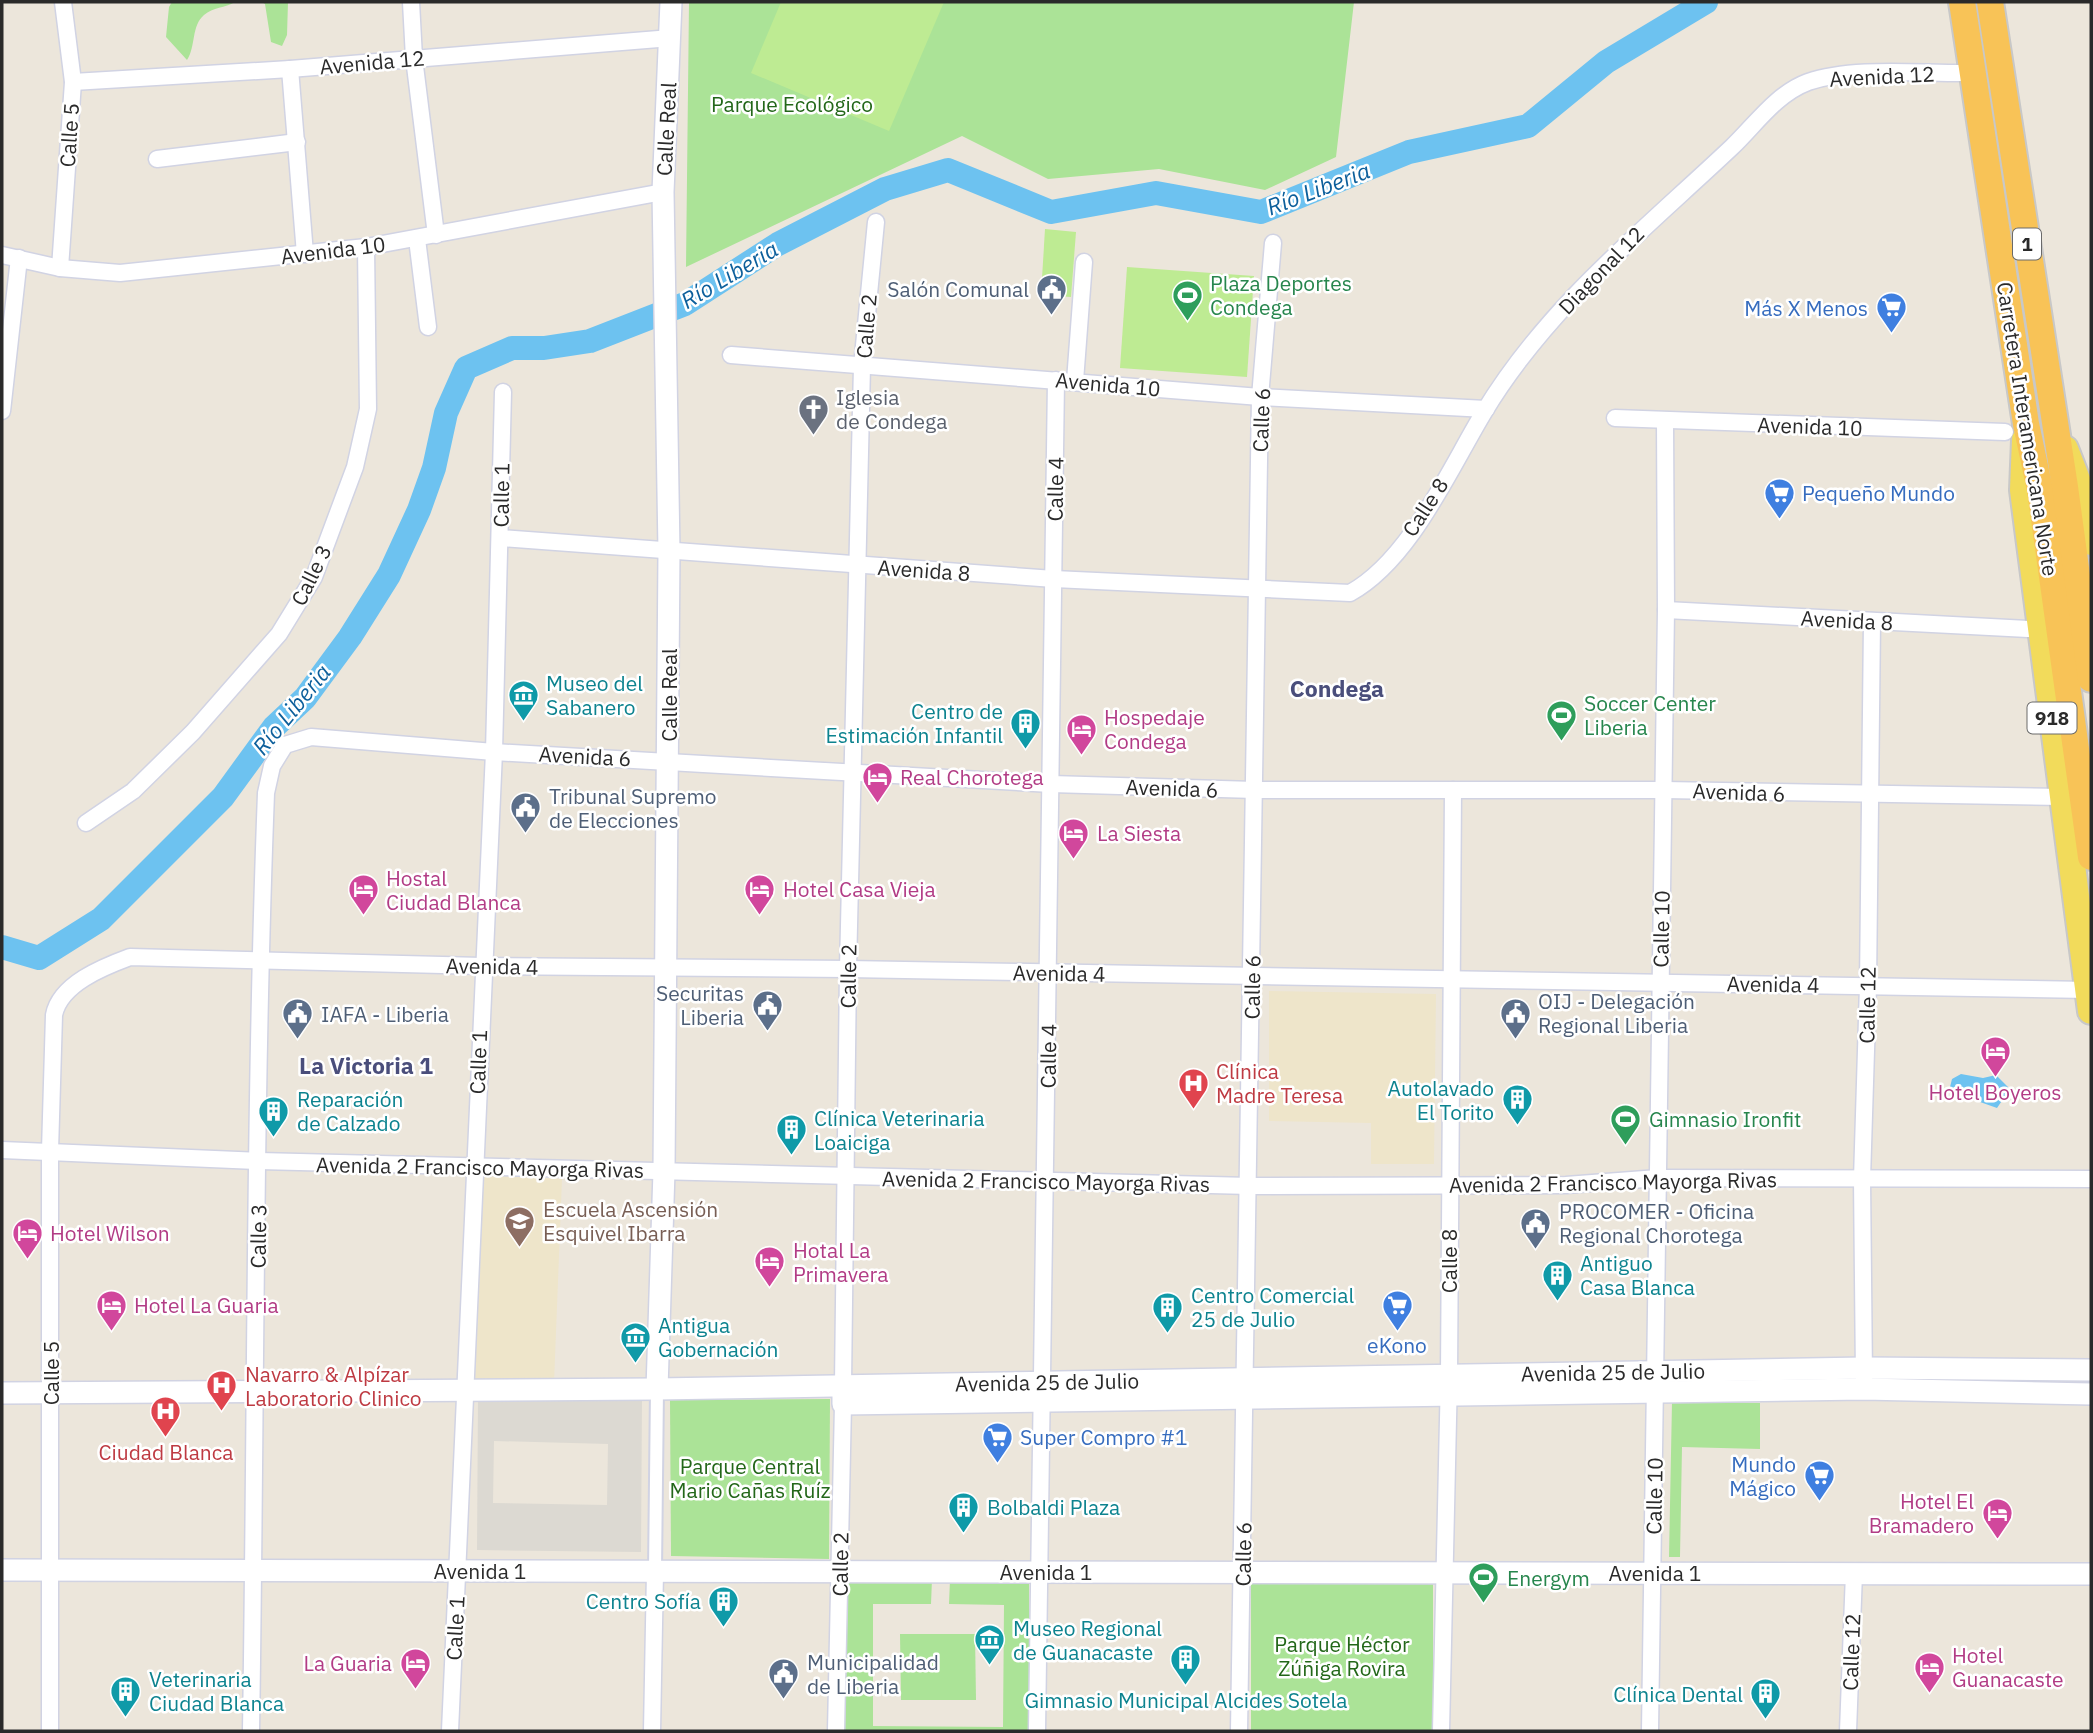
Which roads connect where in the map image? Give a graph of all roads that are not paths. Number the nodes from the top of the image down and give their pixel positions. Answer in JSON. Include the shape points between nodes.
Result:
{"nodes":[{"id":1,"x":63,"y":2,"type":"edge"},
{"id":2,"x":411,"y":2,"type":"edge"},
{"id":3,"x":671,"y":2,"type":"edge"},
{"id":4,"x":1962,"y":2,"type":"edge"},
{"id":5,"x":1990,"y":2,"type":"edge"},
{"id":6,"x":671,"y":38,"type":"junction"},
{"id":7,"x":414,"y":58,"type":"junction"},
{"id":8,"x":290,"y":69,"type":"junction"},
{"id":9,"x":1971,"y":74,"type":"junction"},
{"id":10,"x":73,"y":82,"type":"junction"},
{"id":11,"x":297,"y":142,"type":"junction"},
{"id":12,"x":1733,"y":146,"type":"joint"},
{"id":13,"x":157,"y":159,"type":"dead end"},
{"id":14,"x":663,"y":192,"type":"junction"},
{"id":15,"x":876,"y":222,"type":"dead end"},
{"id":16,"x":436,"y":235,"type":"junction"},
{"id":17,"x":418,"y":239,"type":"junction"},
{"id":18,"x":1273,"y":243,"type":"dead end"},
{"id":19,"x":366,"y":247,"type":"junction"},
{"id":20,"x":305,"y":254,"type":"junction"},
{"id":21,"x":2,"y":255,"type":"edge"},
{"id":22,"x":19,"y":258,"type":"junction"},
{"id":23,"x":1084,"y":262,"type":"dead end"},
{"id":24,"x":60,"y":268,"type":"junction"},
{"id":25,"x":428,"y":327,"type":"dead end"},
{"id":26,"x":731,"y":355,"type":"dead end"},
{"id":27,"x":862,"y":366,"type":"junction"},
{"id":28,"x":1056,"y":380,"type":"junction"},
{"id":29,"x":1075,"y":381,"type":"junction"},
{"id":30,"x":503,"y":392,"type":"dead end"},
{"id":31,"x":1260,"y":397,"type":"junction"},
{"id":32,"x":1486,"y":409,"type":"junction"},
{"id":33,"x":2,"y":411,"type":"edge"},
{"id":34,"x":1615,"y":418,"type":"dead end"},
{"id":35,"x":1665,"y":421,"type":"junction"},
{"id":36,"x":2055,"y":424,"type":"junction"},
{"id":37,"x":2016,"y":428,"type":"junction"},
{"id":38,"x":2053,"y":489,"type":"junction"},
{"id":39,"x":500,"y":538,"type":"junction"},
{"id":40,"x":2091,"y":541,"type":"edge"},
{"id":41,"x":669,"y":551,"type":"junction"},
{"id":42,"x":858,"y":566,"type":"junction"},
{"id":43,"x":1054,"y":579,"type":"junction"},
{"id":44,"x":1258,"y":590,"type":"junction"},
{"id":45,"x":1350,"y":593,"type":"joint"},
{"id":46,"x":1666,"y":610,"type":"junction"},
{"id":47,"x":1872,"y":621,"type":"junction"},
{"id":48,"x":2028,"y":629,"type":"dead end"},
{"id":49,"x":2091,"y":680,"type":"edge"},
{"id":50,"x":285,"y":746,"type":"joint"},
{"id":51,"x":494,"y":752,"type":"junction"},
{"id":52,"x":668,"y":760,"type":"junction"},
{"id":53,"x":853,"y":774,"type":"junction"},
{"id":54,"x":1051,"y":784,"type":"junction"},
{"id":55,"x":1255,"y":790,"type":"junction"},
{"id":56,"x":1453,"y":790,"type":"junction"},
{"id":57,"x":1664,"y":790,"type":"junction"},
{"id":58,"x":1868,"y":795,"type":"junction"},
{"id":59,"x":2062,"y":797,"type":"junction"},
{"id":60,"x":86,"y":823,"type":"dead end"},
{"id":61,"x":2091,"y":857,"type":"edge"},
{"id":62,"x":260,"y":960,"type":"junction"},
{"id":63,"x":482,"y":966,"type":"junction"},
{"id":64,"x":666,"y":969,"type":"junction"},
{"id":65,"x":848,"y":969,"type":"junction"},
{"id":66,"x":1049,"y":972,"type":"junction"},
{"id":67,"x":1252,"y":976,"type":"junction"},
{"id":68,"x":1452,"y":979,"type":"junction"},
{"id":69,"x":1660,"y":982,"type":"junction"},
{"id":70,"x":1868,"y":986,"type":"junction"},
{"id":71,"x":2090,"y":1000,"type":"edge"},
{"id":72,"x":54,"y":1015,"type":"joint"},
{"id":73,"x":2,"y":1150,"type":"edge"},
{"id":74,"x":50,"y":1152,"type":"junction"},
{"id":75,"x":259,"y":1161,"type":"junction"},
{"id":76,"x":474,"y":1167,"type":"junction"},
{"id":77,"x":664,"y":1171,"type":"junction"},
{"id":78,"x":846,"y":1176,"type":"junction"},
{"id":79,"x":1658,"y":1178,"type":"junction"},
{"id":80,"x":1862,"y":1179,"type":"junction"},
{"id":81,"x":2091,"y":1179,"type":"edge"},
{"id":82,"x":1046,"y":1181,"type":"junction"},
{"id":83,"x":1450,"y":1185,"type":"junction"},
{"id":84,"x":1250,"y":1186,"type":"junction"},
{"id":85,"x":2091,"y":1370,"type":"edge"},
{"id":86,"x":1864,"y":1378,"type":"junction"},
{"id":87,"x":1656,"y":1382,"type":"junction"},
{"id":88,"x":1449,"y":1385,"type":"junction"},
{"id":89,"x":657,"y":1389,"type":"junction"},
{"id":90,"x":1245,"y":1389,"type":"junction"},
{"id":91,"x":464,"y":1392,"type":"junction"},
{"id":92,"x":1040,"y":1392,"type":"junction"},
{"id":93,"x":2,"y":1393,"type":"edge"},
{"id":94,"x":52,"y":1393,"type":"junction"},
{"id":95,"x":256,"y":1394,"type":"junction"},
{"id":96,"x":2091,"y":1394,"type":"edge"},
{"id":97,"x":843,"y":1395,"type":"junction"},
{"id":98,"x":2,"y":1570,"type":"edge"},
{"id":99,"x":51,"y":1570,"type":"junction"},
{"id":100,"x":254,"y":1571,"type":"junction"},
{"id":101,"x":457,"y":1571,"type":"junction"},
{"id":102,"x":656,"y":1572,"type":"junction"},
{"id":103,"x":841,"y":1572,"type":"junction"},
{"id":104,"x":1040,"y":1572,"type":"junction"},
{"id":105,"x":1243,"y":1572,"type":"junction"},
{"id":106,"x":1443,"y":1573,"type":"junction"},
{"id":107,"x":1653,"y":1573,"type":"junction"},
{"id":108,"x":1854,"y":1573,"type":"junction"},
{"id":109,"x":2091,"y":1574,"type":"edge"},
{"id":110,"x":50,"y":1731,"type":"edge"},
{"id":111,"x":251,"y":1731,"type":"edge"},
{"id":112,"x":450,"y":1731,"type":"edge"},
{"id":113,"x":652,"y":1731,"type":"edge"},
{"id":114,"x":836,"y":1731,"type":"edge"},
{"id":115,"x":1037,"y":1731,"type":"edge"},
{"id":116,"x":1239,"y":1731,"type":"edge"},
{"id":117,"x":1441,"y":1731,"type":"edge"},
{"id":118,"x":1650,"y":1731,"type":"edge"},
{"id":119,"x":1848,"y":1731,"type":"edge"}],
"edges":[{"from":1,"to":10,"type":"street","name":"Calle 5"},
{"from":2,"to":7,"type":"street"},
{"from":3,"to":6,"type":"street","name":"Calle Real"},
{"from":4,"to":9,"type":"highway","name":"Carretera Interamericana Norte","number":"1"},
{"from":5,"to":36,"type":"highway","name":"Carretera Interamericana Norte","number":"1"},
{"from":6,"to":7,"type":"street","name":"Avenida 12"},
{"from":6,"to":14,"type":"street","name":"Calle Real"},
{"from":7,"to":8,"type":"street","name":"Avenida 12"},
{"from":7,"to":16,"type":"street"},
{"from":8,"to":10,"type":"street","name":"Avenida 12"},
{"from":8,"to":11,"type":"street"},
{"from":9,"to":12,"type":"street","name":"Avenida 12","via":[[1834,74],[1805,83],[1772,105]]},
{"from":9,"to":37,"type":"highway","name":"Carretera Interamericana Norte","number":"1"},
{"from":10,"to":24,"type":"street","name":"Calle 5"},
{"from":11,"to":13,"type":"street"},
{"from":11,"to":20,"type":"street"},
{"from":12,"to":32,"type":"street","name":"Diagonal 12","via":[[1603,264],[1544,328]]},
{"from":14,"to":16,"type":"street","name":"Avenida 10"},
{"from":14,"to":41,"type":"street","name":"Calle Real"},
{"from":15,"to":27,"type":"street","name":"Calle 2"},
{"from":16,"to":17,"type":"street","name":"Avenida 10"},
{"from":17,"to":19,"type":"street","name":"Avenida 10"},
{"from":17,"to":25,"type":"street"},
{"from":18,"to":31,"type":"street","name":"Calle 6"},
{"from":19,"to":20,"type":"street","name":"Avenida 10"},
{"from":19,"to":60,"type":"street","name":"Calle 3","via":[[368,409],[355,467],[314,577],[279,634],[193,732],[133,791]]},
{"from":20,"to":24,"type":"street","name":"Avenida 10","via":[[120,273]]},
{"from":21,"to":22,"type":"street","name":"Avenida 10"},
{"from":22,"to":24,"type":"street","name":"Avenida 10"},
{"from":22,"to":33,"type":"street"},
{"from":23,"to":29,"type":"street"},
{"from":26,"to":27,"type":"street","name":"Avenida 10"},
{"from":27,"to":28,"type":"street","name":"Avenida 10"},
{"from":27,"to":42,"type":"street","name":"Calle 2"},
{"from":28,"to":29,"type":"street","name":"Avenida 10"},
{"from":28,"to":43,"type":"street","name":"Calle 4"},
{"from":29,"to":31,"type":"street","name":"Avenida 10"},
{"from":30,"to":39,"type":"street","name":"Calle 1"},
{"from":31,"to":32,"type":"street","name":"Avenida 10"},
{"from":31,"to":44,"type":"street","name":"Calle 6"},
{"from":32,"to":45,"type":"street","name":"Calle 8","via":[[1417,524],[1368,583]]},
{"from":34,"to":35,"type":"street","name":"Avenida 10"},
{"from":35,"to":37,"type":"street","name":"Avenida 10"},
{"from":35,"to":46,"type":"street","name":"Calle 10"},
{"from":36,"to":38,"type":"highway","name":"Carretera Interamericana Norte","number":"1"},
{"from":36,"to":40,"type":"main road","number":"1","via":[[2083,495]]},
{"from":37,"to":38,"type":"highway","name":"Carretera Interamericana Norte","number":"1"},
{"from":37,"to":59,"type":"main road","number":"918"},
{"from":38,"to":49,"type":"highway","name":"Carretera Interamericana Norte","number":"1"},
{"from":38,"to":61,"type":"highway","name":"Carretera Interamericana Norte","number":"1"},
{"from":39,"to":41,"type":"street","name":"Avenida 8"},
{"from":39,"to":51,"type":"street","name":"Calle 1"},
{"from":41,"to":42,"type":"street","name":"Avenida 8"},
{"from":41,"to":52,"type":"street","name":"Calle Real"},
{"from":42,"to":43,"type":"street","name":"Avenida 8"},
{"from":42,"to":53,"type":"street","name":"Calle 2"},
{"from":43,"to":44,"type":"street","name":"Avenida 8"},
{"from":43,"to":54,"type":"street","name":"Calle 4"},
{"from":44,"to":45,"type":"street","name":"Avenida 8"},
{"from":44,"to":55,"type":"street","name":"Calle 6"},
{"from":46,"to":47,"type":"street","name":"Avenida 8"},
{"from":46,"to":57,"type":"street","name":"Calle 10"},
{"from":47,"to":48,"type":"street","name":"Avenida 8"},
{"from":47,"to":58,"type":"street","name":"Calle 12"},
{"from":50,"to":51,"type":"street","name":"Avenida 6","via":[[310,737]]},
{"from":50,"to":62,"type":"street","name":"Calle 3","via":[[272,766],[266,793]]},
{"from":51,"to":52,"type":"street","name":"Avenida 6"},
{"from":51,"to":63,"type":"street","name":"Calle 1"},
{"from":52,"to":53,"type":"street","name":"Avenida 6"},
{"from":52,"to":64,"type":"street","name":"Calle Real"},
{"from":53,"to":54,"type":"street","name":"Avenida 6"},
{"from":53,"to":65,"type":"street","name":"Calle 2"},
{"from":54,"to":55,"type":"street","name":"Avenida 6"},
{"from":54,"to":66,"type":"street","name":"Calle 4"},
{"from":55,"to":56,"type":"street","name":"Avenida 6"},
{"from":55,"to":67,"type":"street","name":"Calle 6"},
{"from":56,"to":57,"type":"street","name":"Avenida 6"},
{"from":56,"to":68,"type":"street","name":"Calle 8"},
{"from":57,"to":58,"type":"street","name":"Avenida 6"},
{"from":57,"to":69,"type":"street","name":"Calle 10"},
{"from":58,"to":59,"type":"street","name":"Avenida 6"},
{"from":58,"to":70,"type":"street","name":"Calle 12"},
{"from":59,"to":71,"type":"main road","number":"918"},
{"from":62,"to":63,"type":"street","name":"Avenida 4"},
{"from":62,"to":72,"type":"street","name":"Avenida 4","via":[[130,957],[77,984],[62,996]]},
{"from":62,"to":75,"type":"street","name":"Calle 3"},
{"from":63,"to":64,"type":"street","name":"Avenida 4"},
{"from":63,"to":76,"type":"street","name":"Calle 1"},
{"from":64,"to":65,"type":"street","name":"Avenida 4"},
{"from":64,"to":77,"type":"street","name":"Calle Real"},
{"from":65,"to":66,"type":"street","name":"Avenida 4"},
{"from":65,"to":78,"type":"street","name":"Calle 2"},
{"from":66,"to":67,"type":"street","name":"Avenida 4"},
{"from":66,"to":82,"type":"street","name":"Calle 4"},
{"from":67,"to":68,"type":"street","name":"Avenida 4"},
{"from":67,"to":84,"type":"street","name":"Calle 6"},
{"from":68,"to":69,"type":"street","name":"Avenida 4"},
{"from":68,"to":83,"type":"street","name":"Calle 8"},
{"from":69,"to":70,"type":"street","name":"Avenida 4"},
{"from":69,"to":79,"type":"street","name":"Calle 10"},
{"from":70,"to":71,"type":"street","name":"Avenida 4"},
{"from":70,"to":80,"type":"street","name":"Calle 12"},
{"from":72,"to":74,"type":"street","name":"Calle 5"},
{"from":73,"to":74,"type":"street","name":"Avenida 2 Francisco Mayorga Rivas"},
{"from":74,"to":75,"type":"street","name":"Avenida 2 Francisco Mayorga Rivas"},
{"from":74,"to":94,"type":"street","name":"Calle 5"},
{"from":75,"to":76,"type":"street","name":"Avenida 2 Francisco Mayorga Rivas"},
{"from":75,"to":95,"type":"street","name":"Calle 3"},
{"from":76,"to":77,"type":"street","name":"Avenida 2 Francisco Mayorga Rivas"},
{"from":76,"to":91,"type":"street","name":"Calle 1"},
{"from":77,"to":78,"type":"street","name":"Avenida 2 Francisco Mayorga Rivas"},
{"from":77,"to":89,"type":"street","name":"Calle Real"},
{"from":78,"to":82,"type":"street","name":"Avenida 2 Francisco Mayorga Rivas"},
{"from":78,"to":97,"type":"street","name":"Calle 2"},
{"from":79,"to":80,"type":"street","name":"Avenida 2 Francisco Mayorga Rivas"},
{"from":79,"to":83,"type":"street","name":"Avenida 2 Francisco Mayorga Rivas","via":[[1566,1185]]},
{"from":79,"to":87,"type":"street","name":"Calle 10"},
{"from":80,"to":81,"type":"street","name":"Avenida 2 Francisco Mayorga Rivas"},
{"from":80,"to":86,"type":"street","name":"Calle 12"},
{"from":82,"to":84,"type":"street","name":"Avenida 2 Francisco Mayorga Rivas"},
{"from":82,"to":92,"type":"street","name":"Calle 4"},
{"from":83,"to":84,"type":"street","name":"Avenida 2 Francisco Mayorga Rivas"},
{"from":83,"to":88,"type":"street","name":"Calle 8"},
{"from":84,"to":90,"type":"street","name":"Calle 6"},
{"from":85,"to":86,"type":"street","name":"Avenida 25 de Julio"},
{"from":86,"to":87,"type":"street","name":"Avenida 25 de Julio"},
{"from":86,"to":96,"type":"street","name":"Avenida 25 de Julio"},
{"from":87,"to":88,"type":"street","name":"Avenida 25 de Julio"},
{"from":87,"to":107,"type":"street","name":"Calle 10"},
{"from":88,"to":90,"type":"street","name":"Avenida 25 de Julio"},
{"from":88,"to":106,"type":"street","name":"Calle 8"},
{"from":89,"to":91,"type":"street","name":"Avenida 25 de Julio"},
{"from":89,"to":97,"type":"street","name":"Avenida 25 de Julio"},
{"from":89,"to":102,"type":"street"},
{"from":90,"to":92,"type":"street","name":"Avenida 25 de Julio"},
{"from":90,"to":105,"type":"street","name":"Calle 6"},
{"from":91,"to":95,"type":"street","name":"Avenida 25 de Julio"},
{"from":91,"to":101,"type":"street","name":"Calle 1"},
{"from":92,"to":97,"type":"street","name":"Avenida 25 de Julio"},
{"from":92,"to":104,"type":"street","name":"Calle 4"},
{"from":93,"to":94,"type":"street","name":"Avenida 25 de Julio"},
{"from":94,"to":95,"type":"street","name":"Avenida 25 de Julio"},
{"from":94,"to":99,"type":"street","name":"Calle 5"},
{"from":95,"to":100,"type":"street","name":"Calle 3"},
{"from":97,"to":103,"type":"street","name":"Calle 2"},
{"from":98,"to":99,"type":"street","name":"Avenida 1"},
{"from":99,"to":100,"type":"street","name":"Avenida 1"},
{"from":99,"to":110,"type":"street","name":"Calle 5"},
{"from":100,"to":101,"type":"street","name":"Avenida 1"},
{"from":100,"to":111,"type":"street","name":"Calle 3"},
{"from":101,"to":102,"type":"street","name":"Avenida 1"},
{"from":101,"to":112,"type":"street","name":"Calle 1"},
{"from":102,"to":103,"type":"street","name":"Avenida 1"},
{"from":102,"to":113,"type":"street"},
{"from":103,"to":104,"type":"street","name":"Avenida 1"},
{"from":103,"to":114,"type":"street","name":"Calle 2"},
{"from":104,"to":105,"type":"street","name":"Avenida 1"},
{"from":104,"to":115,"type":"street","name":"Calle 4"},
{"from":105,"to":106,"type":"street","name":"Avenida 1"},
{"from":105,"to":116,"type":"street","name":"Calle 6"},
{"from":106,"to":107,"type":"street","name":"Avenida 1"},
{"from":106,"to":117,"type":"street","name":"Calle 8"},
{"from":107,"to":108,"type":"street","name":"Avenida 1"},
{"from":107,"to":118,"type":"street","name":"Calle 10"},
{"from":108,"to":109,"type":"street","name":"Avenida 1"},
{"from":108,"to":119,"type":"street","name":"Calle 12"}]}
